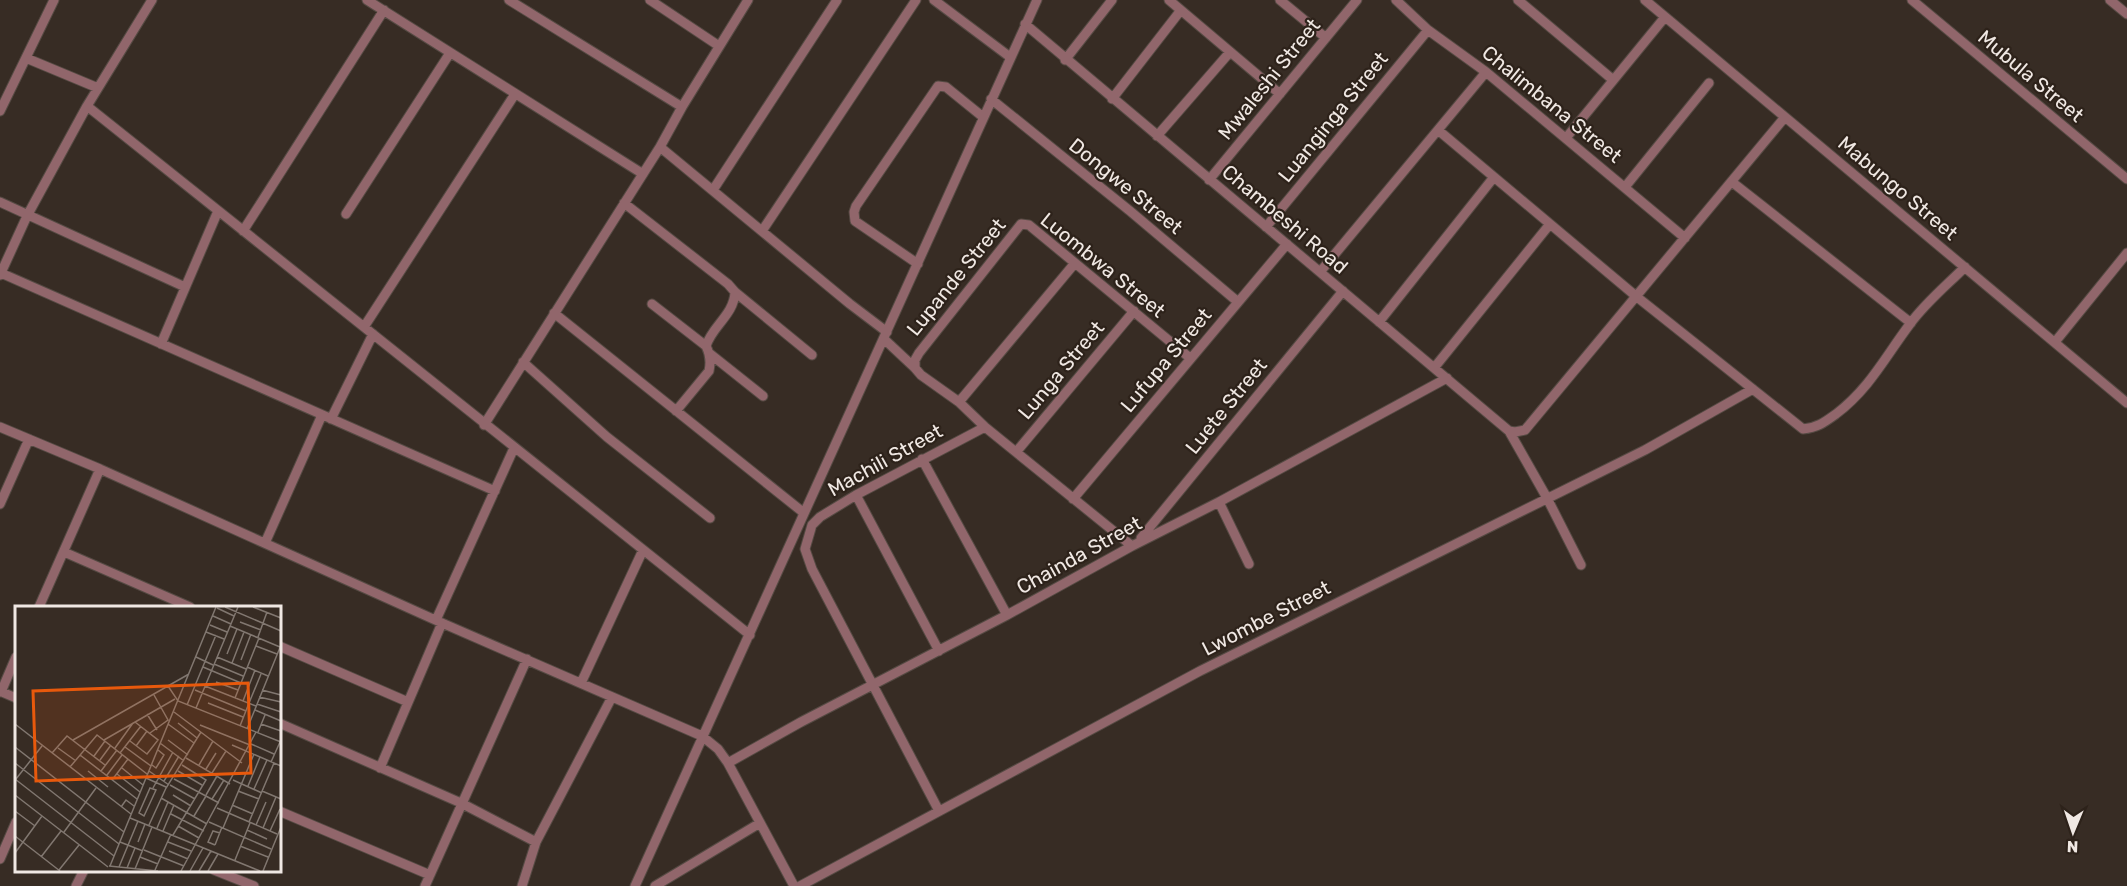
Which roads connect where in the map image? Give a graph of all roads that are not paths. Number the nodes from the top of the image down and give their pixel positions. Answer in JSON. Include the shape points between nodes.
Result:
{"nodes":[{"id":1,"x":54,"y":0,"type":"edge"},
{"id":2,"x":152,"y":0,"type":"edge"},
{"id":3,"x":367,"y":0,"type":"edge"},
{"id":4,"x":509,"y":0,"type":"edge"},
{"id":5,"x":650,"y":0,"type":"edge"},
{"id":6,"x":748,"y":0,"type":"edge"},
{"id":7,"x":837,"y":0,"type":"edge"},
{"id":8,"x":916,"y":0,"type":"edge"},
{"id":9,"x":934,"y":0,"type":"edge"},
{"id":10,"x":1037,"y":0,"type":"edge"},
{"id":11,"x":1112,"y":0,"type":"edge"},
{"id":12,"x":1169,"y":0,"type":"edge"},
{"id":13,"x":1280,"y":0,"type":"edge"},
{"id":14,"x":1357,"y":0,"type":"edge"},
{"id":15,"x":1396,"y":0,"type":"edge"},
{"id":16,"x":1518,"y":0,"type":"edge"},
{"id":17,"x":1645,"y":0,"type":"edge"},
{"id":18,"x":1912,"y":0,"type":"edge"},
{"id":19,"x":2110,"y":0,"type":"edge"},
{"id":20,"x":384,"y":10,"type":"junction"},
{"id":21,"x":1181,"y":10,"type":"junction"},
{"id":22,"x":2127,"y":14,"type":"edge"},
{"id":23,"x":1665,"y":17,"type":"junction"},
{"id":24,"x":1025,"y":24,"type":"junction"},
{"id":25,"x":1428,"y":30,"type":"junction"},
{"id":26,"x":1326,"y":38,"type":"junction"},
{"id":27,"x":719,"y":45,"type":"junction"},
{"id":28,"x":1230,"y":52,"type":"junction"},
{"id":29,"x":450,"y":53,"type":"junction"},
{"id":30,"x":1010,"y":57,"type":"junction"},
{"id":31,"x":26,"y":58,"type":"junction"},
{"id":32,"x":1065,"y":60,"type":"junction"},
{"id":33,"x":1486,"y":72,"type":"junction"},
{"id":34,"x":1612,"y":80,"type":"junction"},
{"id":35,"x":1709,"y":82,"type":"dead end"},
{"id":36,"x":98,"y":88,"type":"junction"},
{"id":37,"x":515,"y":94,"type":"junction"},
{"id":38,"x":1280,"y":94,"type":"junction"},
{"id":39,"x":991,"y":99,"type":"junction"},
{"id":40,"x":1112,"y":99,"type":"junction"},
{"id":41,"x":87,"y":106,"type":"junction"},
{"id":42,"x":682,"y":107,"type":"junction"},
{"id":43,"x":0,"y":111,"type":"edge"},
{"id":44,"x":983,"y":117,"type":"junction"},
{"id":45,"x":1785,"y":117,"type":"junction"},
{"id":46,"x":1438,"y":130,"type":"junction"},
{"id":47,"x":1157,"y":136,"type":"junction"},
{"id":48,"x":1566,"y":138,"type":"junction"},
{"id":49,"x":660,"y":147,"type":"junction"},
{"id":50,"x":643,"y":174,"type":"junction"},
{"id":51,"x":1494,"y":177,"type":"junction"},
{"id":52,"x":2127,"y":179,"type":"edge"},
{"id":53,"x":1209,"y":180,"type":"junction"},
{"id":54,"x":1732,"y":182,"type":"junction"},
{"id":55,"x":1625,"y":187,"type":"junction"},
{"id":56,"x":713,"y":190,"type":"junction"},
{"id":57,"x":0,"y":202,"type":"edge"},
{"id":58,"x":624,"y":203,"type":"junction"},
{"id":59,"x":218,"y":211,"type":"junction"},
{"id":60,"x":346,"y":214,"type":"dead end"},
{"id":61,"x":27,"y":216,"type":"junction"},
{"id":62,"x":1021,"y":224,"type":"joint"},
{"id":63,"x":1550,"y":224,"type":"junction"},
{"id":64,"x":1266,"y":227,"type":"junction"},
{"id":65,"x":243,"y":231,"type":"junction"},
{"id":66,"x":762,"y":231,"type":"junction"},
{"id":67,"x":1685,"y":238,"type":"junction"},
{"id":68,"x":1287,"y":244,"type":"junction"},
{"id":69,"x":2127,"y":253,"type":"edge"},
{"id":70,"x":1075,"y":263,"type":"junction"},
{"id":71,"x":918,"y":264,"type":"junction"},
{"id":72,"x":1965,"y":267,"type":"junction"},
{"id":73,"x":1320,"y":272,"type":"junction"},
{"id":74,"x":0,"y":274,"type":"edge"},
{"id":75,"x":185,"y":287,"type":"junction"},
{"id":76,"x":1343,"y":291,"type":"junction"},
{"id":77,"x":735,"y":292,"type":"junction"},
{"id":78,"x":1637,"y":297,"type":"junction"},
{"id":79,"x":1238,"y":302,"type":"junction"},
{"id":80,"x":652,"y":304,"type":"dead end"},
{"id":81,"x":1134,"y":311,"type":"junction"},
{"id":82,"x":554,"y":313,"type":"junction"},
{"id":83,"x":1379,"y":322,"type":"junction"},
{"id":84,"x":1911,"y":323,"type":"junction"},
{"id":85,"x":364,"y":327,"type":"junction"},
{"id":86,"x":373,"y":334,"type":"junction"},
{"id":87,"x":886,"y":335,"type":"junction"},
{"id":88,"x":2055,"y":342,"type":"junction"},
{"id":89,"x":161,"y":344,"type":"junction"},
{"id":90,"x":707,"y":349,"type":"junction"},
{"id":91,"x":812,"y":355,"type":"dead end"},
{"id":92,"x":1190,"y":358,"type":"junction"},
{"id":93,"x":523,"y":362,"type":"junction"},
{"id":94,"x":915,"y":368,"type":"junction"},
{"id":95,"x":1434,"y":368,"type":"junction"},
{"id":96,"x":1447,"y":378,"type":"junction"},
{"id":97,"x":1753,"y":389,"type":"junction"},
{"id":98,"x":763,"y":396,"type":"dead end"},
{"id":99,"x":959,"y":402,"type":"junction"},
{"id":100,"x":2127,"y":403,"type":"edge"},
{"id":101,"x":676,"y":411,"type":"junction"},
{"id":102,"x":327,"y":417,"type":"junction"},
{"id":103,"x":484,"y":424,"type":"junction"},
{"id":104,"x":0,"y":427,"type":"edge"},
{"id":105,"x":985,"y":427,"type":"junction"},
{"id":106,"x":1509,"y":431,"type":"junction"},
{"id":107,"x":29,"y":439,"type":"junction"},
{"id":108,"x":514,"y":448,"type":"junction"},
{"id":109,"x":1017,"y":451,"type":"junction"},
{"id":110,"x":922,"y":459,"type":"junction"},
{"id":111,"x":100,"y":469,"type":"junction"},
{"id":112,"x":495,"y":491,"type":"junction"},
{"id":113,"x":856,"y":495,"type":"junction"},
{"id":114,"x":1547,"y":498,"type":"junction"},
{"id":115,"x":1073,"y":499,"type":"junction"},
{"id":116,"x":1219,"y":502,"type":"junction"},
{"id":117,"x":0,"y":504,"type":"edge"},
{"id":118,"x":802,"y":515,"type":"junction"},
{"id":119,"x":710,"y":518,"type":"dead end"},
{"id":120,"x":811,"y":529,"type":"junction"},
{"id":121,"x":265,"y":543,"type":"junction"},
{"id":122,"x":1135,"y":544,"type":"junction"},
{"id":123,"x":643,"y":550,"type":"junction"},
{"id":124,"x":64,"y":552,"type":"junction"},
{"id":125,"x":1248,"y":564,"type":"dead end"},
{"id":126,"x":1581,"y":565,"type":"dead end"},
{"id":127,"x":39,"y":606,"type":"edge"},
{"id":128,"x":188,"y":606,"type":"edge"},
{"id":129,"x":1007,"y":615,"type":"junction"},
{"id":130,"x":439,"y":622,"type":"junction"},
{"id":131,"x":750,"y":635,"type":"junction"},
{"id":132,"x":280,"y":646,"type":"edge"},
{"id":133,"x":939,"y":651,"type":"junction"},
{"id":134,"x":15,"y":659,"type":"edge"},
{"id":135,"x":527,"y":659,"type":"junction"},
{"id":136,"x":581,"y":683,"type":"junction"},
{"id":137,"x":874,"y":685,"type":"junction"},
{"id":138,"x":1,"y":692,"type":"edge"},
{"id":139,"x":612,"y":697,"type":"junction"},
{"id":140,"x":15,"y":698,"type":"edge"},
{"id":141,"x":408,"y":702,"type":"junction"},
{"id":142,"x":280,"y":723,"type":"edge"},
{"id":143,"x":702,"y":736,"type":"junction"},
{"id":144,"x":728,"y":763,"type":"junction"},
{"id":145,"x":380,"y":768,"type":"junction"},
{"id":146,"x":461,"y":803,"type":"junction"},
{"id":147,"x":280,"y":811,"type":"edge"},
{"id":148,"x":939,"y":811,"type":"junction"},
{"id":149,"x":760,"y":823,"type":"junction"},
{"id":150,"x":15,"y":824,"type":"edge"},
{"id":151,"x":536,"y":842,"type":"junction"},
{"id":152,"x":0,"y":859,"type":"edge"},
{"id":153,"x":84,"y":871,"type":"edge"},
{"id":154,"x":216,"y":871,"type":"edge"},
{"id":155,"x":430,"y":874,"type":"junction"},
{"id":156,"x":76,"y":886,"type":"edge"},
{"id":157,"x":254,"y":886,"type":"edge"},
{"id":158,"x":425,"y":886,"type":"edge"},
{"id":159,"x":522,"y":886,"type":"edge"},
{"id":160,"x":635,"y":886,"type":"edge"},
{"id":161,"x":655,"y":886,"type":"edge"},
{"id":162,"x":794,"y":886,"type":"edge"},
{"id":163,"x":800,"y":886,"type":"edge"}],
"edges":[{"from":1,"to":31,"type":"street"},
{"from":2,"to":36,"type":"street"},
{"from":3,"to":20,"type":"street"},
{"from":4,"to":42,"type":"street"},
{"from":5,"to":27,"type":"street"},
{"from":6,"to":27,"type":"street"},
{"from":7,"to":56,"type":"street"},
{"from":8,"to":66,"type":"street"},
{"from":9,"to":30,"type":"street"},
{"from":10,"to":24,"type":"street"},
{"from":11,"to":32,"type":"street"},
{"from":12,"to":21,"type":"street"},
{"from":13,"to":26,"type":"street"},
{"from":14,"to":26,"type":"street","name":"Mwaleshi Street"},
{"from":15,"to":25,"type":"street","name":"Chalimbana Street"},
{"from":16,"to":34,"type":"street"},
{"from":17,"to":23,"type":"street","name":"Mabungo Street"},
{"from":18,"to":52,"type":"street","name":"Mubula Street"},
{"from":19,"to":22,"type":"street"},
{"from":20,"to":29,"type":"street"},
{"from":20,"to":65,"type":"street"},
{"from":21,"to":28,"type":"street"},
{"from":21,"to":40,"type":"street"},
{"from":23,"to":34,"type":"street"},
{"from":23,"to":45,"type":"street","name":"Mabungo Street"},
{"from":24,"to":30,"type":"street"},
{"from":24,"to":32,"type":"street","name":"Chambeshi Road"},
{"from":25,"to":33,"type":"street","name":"Chalimbana Street"},
{"from":25,"to":64,"type":"street","name":"Luanginga Street"},
{"from":26,"to":38,"type":"street","name":"Mwaleshi Street"},
{"from":27,"to":42,"type":"street"},
{"from":28,"to":38,"type":"street"},
{"from":28,"to":47,"type":"street"},
{"from":29,"to":37,"type":"street"},
{"from":29,"to":60,"type":"street"},
{"from":30,"to":39,"type":"street"},
{"from":31,"to":36,"type":"street"},
{"from":31,"to":43,"type":"street"},
{"from":32,"to":40,"type":"street","name":"Chambeshi Road"},
{"from":33,"to":46,"type":"street"},
{"from":33,"to":48,"type":"street","name":"Chalimbana Street"},
{"from":34,"to":48,"type":"street"},
{"from":35,"to":55,"type":"street"},
{"from":36,"to":41,"type":"street"},
{"from":37,"to":50,"type":"street"},
{"from":37,"to":85,"type":"street"},
{"from":38,"to":53,"type":"street","name":"Mwaleshi Street"},
{"from":39,"to":44,"type":"street"},
{"from":39,"to":79,"type":"street","name":"Dongwe Street"},
{"from":40,"to":47,"type":"street","name":"Chambeshi Road"},
{"from":41,"to":59,"type":"street"},
{"from":41,"to":61,"type":"street"},
{"from":42,"to":49,"type":"street"},
{"from":44,"to":71,"type":"street"},
{"from":44,"to":71,"type":"street","via":[[946,87],[938,86],[856,206],[855,221]]},
{"from":45,"to":54,"type":"street"},
{"from":45,"to":72,"type":"street","name":"Mabungo Street"},
{"from":46,"to":51,"type":"street"},
{"from":46,"to":73,"type":"street"},
{"from":47,"to":53,"type":"street","name":"Chambeshi Road"},
{"from":48,"to":55,"type":"street","name":"Chalimbana Street"},
{"from":49,"to":50,"type":"street"},
{"from":49,"to":56,"type":"street"},
{"from":50,"to":58,"type":"street"},
{"from":51,"to":63,"type":"street"},
{"from":51,"to":83,"type":"street"},
{"from":53,"to":64,"type":"street","name":"Chambeshi Road"},
{"from":54,"to":67,"type":"street"},
{"from":54,"to":84,"type":"street"},
{"from":55,"to":67,"type":"street","name":"Chalimbana Street"},
{"from":56,"to":66,"type":"street"},
{"from":57,"to":61,"type":"street"},
{"from":58,"to":77,"type":"street"},
{"from":58,"to":82,"type":"street"},
{"from":59,"to":65,"type":"street"},
{"from":59,"to":75,"type":"street"},
{"from":61,"to":74,"type":"street"},
{"from":61,"to":75,"type":"street"},
{"from":62,"to":70,"type":"street","name":"Luombwa Street","via":[[1029,225]]},
{"from":62,"to":94,"type":"street","name":"Lupande Street","via":[[919,353]]},
{"from":63,"to":78,"type":"street"},
{"from":63,"to":95,"type":"street"},
{"from":64,"to":68,"type":"street","name":"Chambeshi Road"},
{"from":65,"to":85,"type":"street"},
{"from":66,"to":87,"type":"street"},
{"from":67,"to":78,"type":"street"},
{"from":68,"to":73,"type":"street","name":"Chambeshi Road"},
{"from":68,"to":79,"type":"street","name":"Lufupa Street"},
{"from":69,"to":88,"type":"street"},
{"from":70,"to":81,"type":"street","name":"Luombwa Street"},
{"from":70,"to":99,"type":"street"},
{"from":71,"to":87,"type":"street"},
{"from":72,"to":84,"type":"street"},
{"from":72,"to":88,"type":"street","name":"Mabungo Street"},
{"from":73,"to":76,"type":"street","name":"Chambeshi Road"},
{"from":74,"to":89,"type":"street"},
{"from":75,"to":89,"type":"street"},
{"from":76,"to":83,"type":"street","name":"Chambeshi Road"},
{"from":76,"to":122,"type":"street","name":"Luete Street"},
{"from":77,"to":90,"type":"street","via":[[731,309],[709,338]]},
{"from":77,"to":91,"type":"street"},
{"from":78,"to":97,"type":"street"},
{"from":78,"to":106,"type":"street","via":[[1525,430]]},
{"from":79,"to":92,"type":"street","name":"Lufupa Street"},
{"from":80,"to":90,"type":"street"},
{"from":81,"to":92,"type":"street","name":"Luombwa Street"},
{"from":81,"to":109,"type":"street","name":"Lunga Street"},
{"from":82,"to":93,"type":"street"},
{"from":82,"to":101,"type":"street"},
{"from":83,"to":95,"type":"street","name":"Chambeshi Road"},
{"from":84,"to":97,"type":"street","via":[[1858,395],[1812,429],[1798,427]]},
{"from":85,"to":86,"type":"street"},
{"from":86,"to":102,"type":"street"},
{"from":86,"to":103,"type":"street"},
{"from":87,"to":94,"type":"street"},
{"from":87,"to":118,"type":"street"},
{"from":88,"to":100,"type":"street","name":"Mabungo Street"},
{"from":89,"to":102,"type":"street"},
{"from":90,"to":98,"type":"street"},
{"from":90,"to":101,"type":"street","via":[[709,371]]},
{"from":92,"to":115,"type":"street","name":"Lufupa Street"},
{"from":93,"to":103,"type":"street"},
{"from":93,"to":119,"type":"street","via":[[607,436]]},
{"from":94,"to":99,"type":"street","name":"Lupande Street"},
{"from":95,"to":96,"type":"street","name":"Chambeshi Road"},
{"from":96,"to":106,"type":"street","name":"Chambeshi Road"},
{"from":96,"to":116,"type":"street","name":"Chainda Street"},
{"from":97,"to":114,"type":"street","name":"Lwombe Street","via":[[1645,450]]},
{"from":99,"to":105,"type":"street","name":"Lupande Street"},
{"from":101,"to":118,"type":"street"},
{"from":102,"to":112,"type":"street"},
{"from":102,"to":121,"type":"street"},
{"from":103,"to":108,"type":"street"},
{"from":104,"to":107,"type":"street"},
{"from":105,"to":109,"type":"street","name":"Lupande Street"},
{"from":105,"to":110,"type":"street","name":"Machili Street"},
{"from":106,"to":114,"type":"street","name":"Chambeshi Road"},
{"from":107,"to":111,"type":"street"},
{"from":107,"to":117,"type":"street"},
{"from":108,"to":112,"type":"street"},
{"from":108,"to":123,"type":"street"},
{"from":109,"to":115,"type":"street","name":"Lupande Street"},
{"from":110,"to":113,"type":"street","name":"Machili Street"},
{"from":110,"to":129,"type":"street"},
{"from":111,"to":121,"type":"street"},
{"from":111,"to":124,"type":"street"},
{"from":112,"to":130,"type":"street"},
{"from":113,"to":120,"type":"street","name":"Machili Street","via":[[820,517]]},
{"from":113,"to":133,"type":"street"},
{"from":114,"to":126,"type":"street","name":"Chambeshi Road"},
{"from":114,"to":148,"type":"street","name":"Lwombe Street","via":[[1200,671]]},
{"from":115,"to":122,"type":"street","name":"Lupande Street"},
{"from":116,"to":122,"type":"street","name":"Chainda Street"},
{"from":116,"to":125,"type":"street"},
{"from":118,"to":120,"type":"street"},
{"from":118,"to":131,"type":"street"},
{"from":120,"to":137,"type":"street","via":[[804,549],[812,569]]},
{"from":121,"to":130,"type":"street"},
{"from":122,"to":129,"type":"street","name":"Chainda Street"},
{"from":123,"to":131,"type":"street"},
{"from":123,"to":136,"type":"street"},
{"from":124,"to":127,"type":"street"},
{"from":124,"to":128,"type":"street"},
{"from":129,"to":133,"type":"street","name":"Chainda Street"},
{"from":130,"to":135,"type":"street"},
{"from":130,"to":141,"type":"street"},
{"from":131,"to":143,"type":"street"},
{"from":132,"to":141,"type":"street"},
{"from":133,"to":137,"type":"street","name":"Chainda Street"},
{"from":134,"to":138,"type":"street"},
{"from":135,"to":136,"type":"street"},
{"from":135,"to":146,"type":"street"},
{"from":136,"to":139,"type":"street"},
{"from":137,"to":144,"type":"street","name":"Chainda Street"},
{"from":137,"to":148,"type":"street"},
{"from":138,"to":140,"type":"street"},
{"from":139,"to":143,"type":"street"},
{"from":139,"to":151,"type":"street"},
{"from":141,"to":145,"type":"street"},
{"from":142,"to":145,"type":"street"},
{"from":143,"to":144,"type":"street"},
{"from":143,"to":160,"type":"street"},
{"from":144,"to":149,"type":"street"},
{"from":145,"to":146,"type":"street"},
{"from":146,"to":151,"type":"street"},
{"from":146,"to":155,"type":"street"},
{"from":147,"to":155,"type":"street"},
{"from":148,"to":163,"type":"street","name":"Lwombe Street"},
{"from":149,"to":161,"type":"street"},
{"from":149,"to":162,"type":"street"},
{"from":150,"to":152,"type":"street"},
{"from":151,"to":159,"type":"street"},
{"from":153,"to":156,"type":"street"},
{"from":154,"to":157,"type":"street"},
{"from":155,"to":158,"type":"street"}]}
